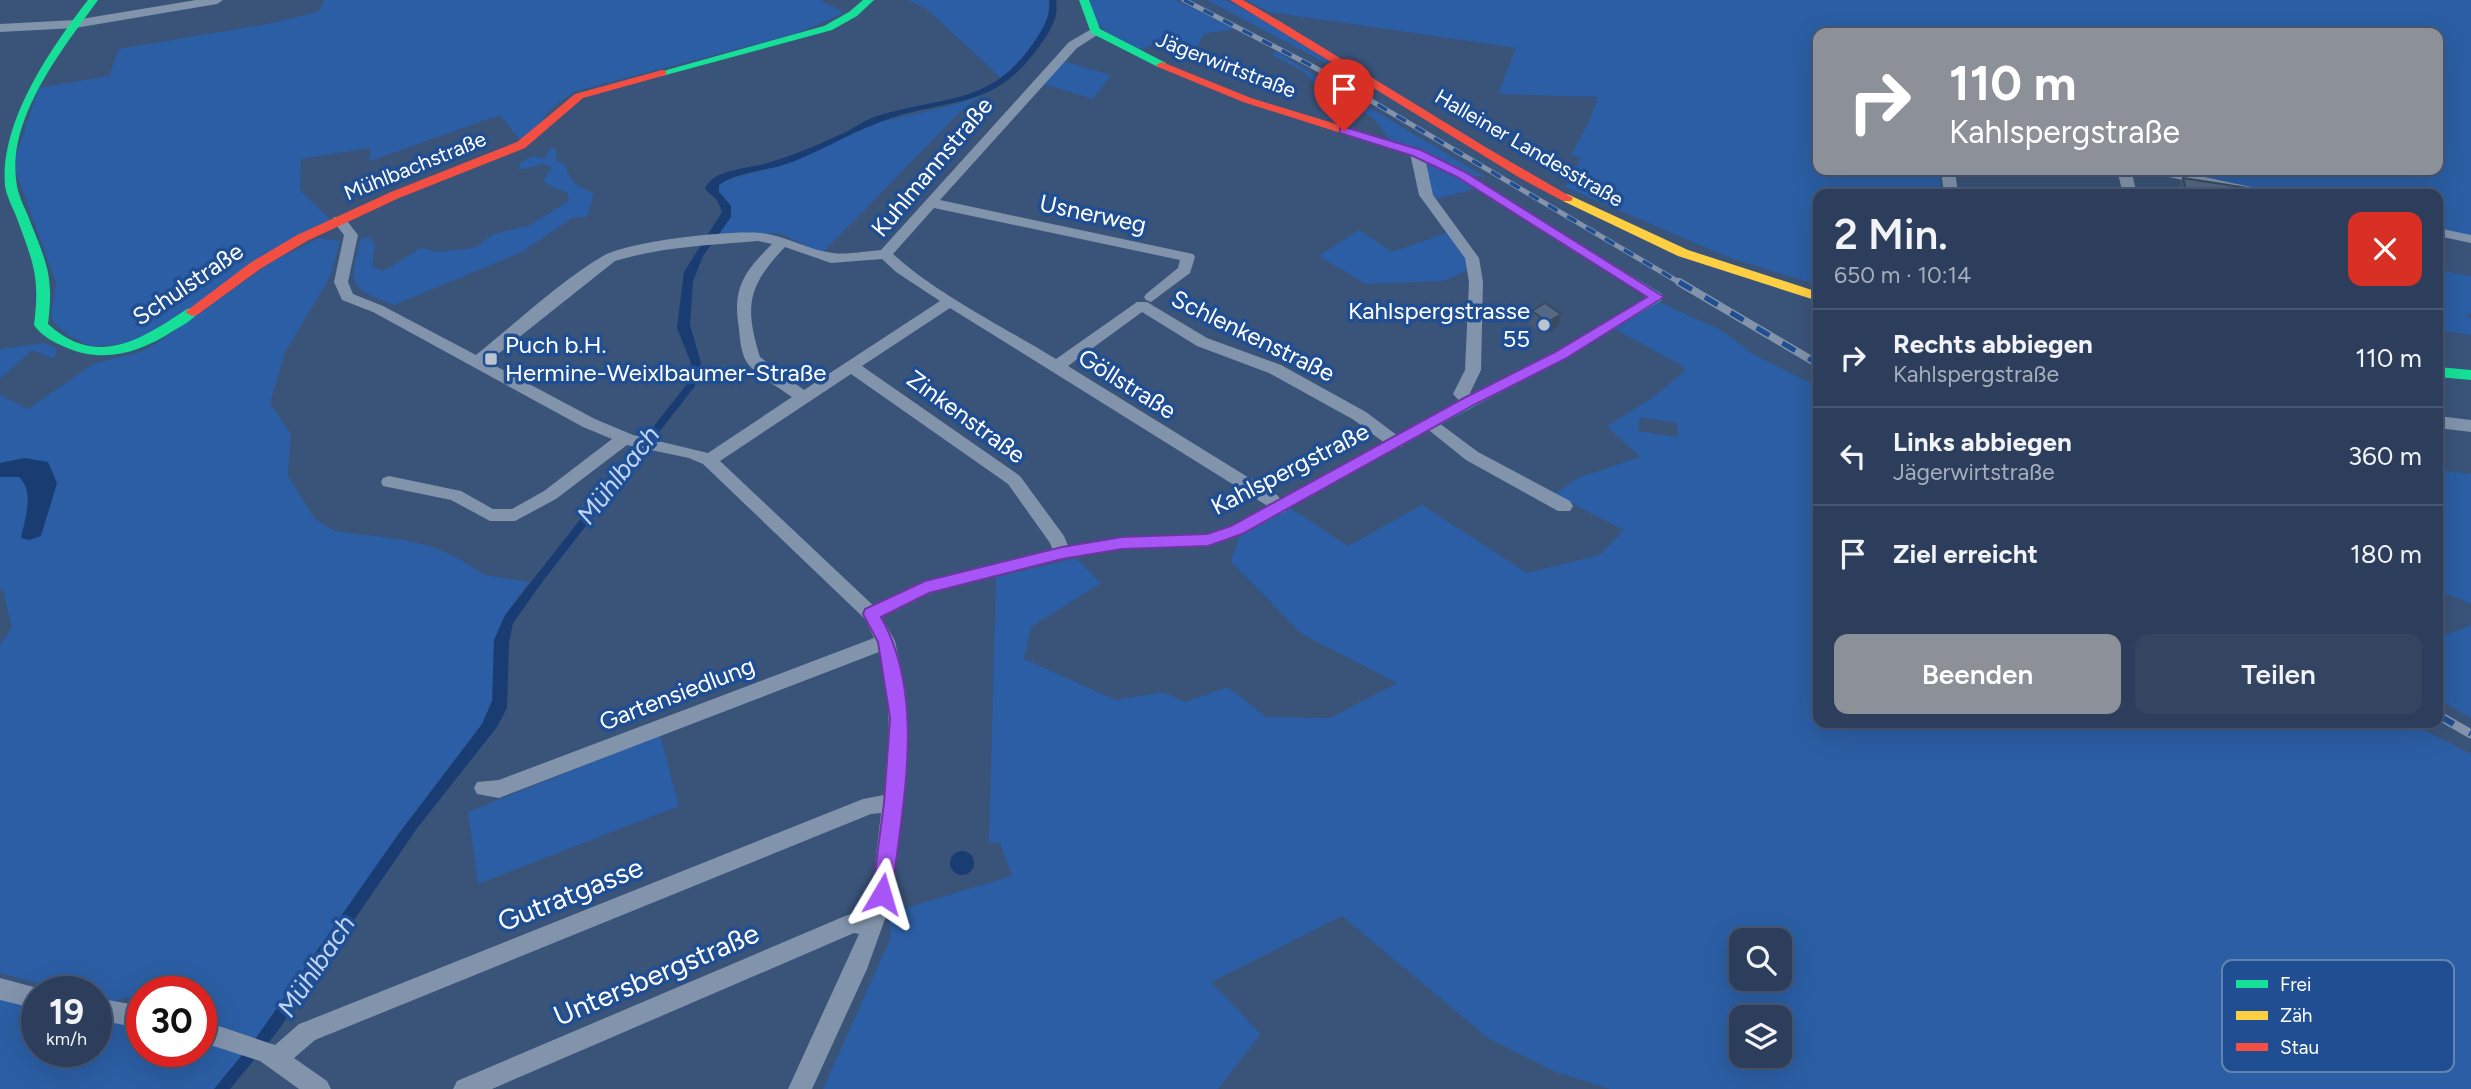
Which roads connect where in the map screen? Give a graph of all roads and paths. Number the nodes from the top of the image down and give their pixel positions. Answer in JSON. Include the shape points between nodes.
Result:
{"nodes":[{"id":1,"x":93,"y":0,"type":"edge"},
{"id":2,"x":218,"y":0,"type":"edge"},
{"id":3,"x":869,"y":0,"type":"edge"},
{"id":4,"x":1084,"y":0,"type":"edge"},
{"id":5,"x":1235,"y":0,"type":"edge"},
{"id":6,"x":75,"y":24,"type":"junction"},
{"id":7,"x":0,"y":28,"type":"edge"},
{"id":8,"x":1095,"y":31,"type":"junction"},
{"id":9,"x":1417,"y":153,"type":"junction"},
{"id":10,"x":2178,"y":175,"type":"edge"},
{"id":11,"x":2242,"y":189,"type":"edge"},
{"id":12,"x":932,"y":203,"type":"junction"},
{"id":13,"x":339,"y":220,"type":"junction"},
{"id":14,"x":2443,"y":233,"type":"edge"},
{"id":15,"x":2471,"y":239,"type":"edge"},
{"id":16,"x":783,"y":241,"type":"junction"},
{"id":17,"x":886,"y":254,"type":"junction"},
{"id":18,"x":1813,"y":295,"type":"edge"},
{"id":19,"x":1151,"y":297,"type":"dead end"},
{"id":20,"x":1657,"y":297,"type":"joint"},
{"id":21,"x":950,"y":301,"type":"junction"},
{"id":22,"x":478,"y":362,"type":"junction"},
{"id":23,"x":852,"y":367,"type":"junction"},
{"id":24,"x":1056,"y":367,"type":"junction"},
{"id":25,"x":2443,"y":372,"type":"edge"},
{"id":26,"x":2471,"y":375,"type":"edge"},
{"id":27,"x":804,"y":398,"type":"junction"},
{"id":28,"x":1469,"y":401,"type":"junction"},
{"id":29,"x":1432,"y":423,"type":"junction"},
{"id":30,"x":2443,"y":423,"type":"edge"},
{"id":31,"x":2471,"y":426,"type":"edge"},
{"id":32,"x":628,"y":439,"type":"junction"},
{"id":33,"x":1396,"y":443,"type":"junction"},
{"id":34,"x":709,"y":460,"type":"junction"},
{"id":35,"x":389,"y":482,"type":"dead end"},
{"id":36,"x":1564,"y":506,"type":"dead end"},
{"id":37,"x":1279,"y":508,"type":"junction"},
{"id":38,"x":1062,"y":553,"type":"junction"},
{"id":39,"x":871,"y":614,"type":"junction"},
{"id":40,"x":886,"y":641,"type":"junction"},
{"id":41,"x":484,"y":788,"type":"dead end"},
{"id":42,"x":893,"y":803,"type":"junction"},
{"id":43,"x":873,"y":926,"type":"junction"},
{"id":44,"x":0,"y":989,"type":"edge"},
{"id":45,"x":21,"y":994,"type":"edge"},
{"id":46,"x":217,"y":1035,"type":"edge"},
{"id":47,"x":271,"y":1055,"type":"junction"},
{"id":48,"x":320,"y":1089,"type":"edge"},
{"id":49,"x":465,"y":1089,"type":"edge"},
{"id":50,"x":800,"y":1089,"type":"edge"}],
"edges":[{"from":1,"to":6,"type":"street","name":"Schulstraße"},
{"from":2,"to":6,"type":"street"},
{"from":3,"to":13,"type":"street","name":"Mühlbachstraße","via":[[853,15],[828,27],[579,96],[521,145]]},
{"from":4,"to":8,"type":"street"},
{"from":5,"to":18,"type":"street","name":"Halleiner Landesstraße","via":[[1606,219],[1676,251]]},
{"from":6,"to":7,"type":"street"},
{"from":6,"to":13,"type":"street","name":"Schulstraße","via":[[19,112],[7,150],[7,173],[42,267],[45,294],[40,318],[44,330],[80,351],[98,355],[132,348],[272,254]]},
{"from":8,"to":9,"type":"street","name":"Jägerwirtstraße","via":[[1149,60],[1247,100]]},
{"from":8,"to":12,"type":"street","name":"Kuhlmannstraße","via":[[1073,45],[1032,88]]},
{"from":9,"to":20,"type":"street","name":"Jägerwirtstraße","via":[[1461,174]]},
{"from":9,"to":28,"type":"street","via":[[1426,195],[1472,258],[1476,285],[1473,370],[1461,394]]},
{"from":10,"to":11,"type":"street"},
{"from":12,"to":17,"type":"street","name":"Kuhlmannstraße"},
{"from":12,"to":19,"type":"street","name":"Usnerweg","via":[[1188,257],[1185,270]]},
{"from":13,"to":22,"type":"street","name":"Mühlbachstraße","via":[[351,235],[341,282],[347,297]]},
{"from":14,"to":15,"type":"street"},
{"from":16,"to":17,"type":"street","via":[[831,258]]},
{"from":16,"to":22,"type":"street","via":[[758,237],[700,242],[610,258]]},
{"from":16,"to":27,"type":"street","via":[[752,276],[743,292],[743,310],[753,360]]},
{"from":17,"to":21,"type":"street","name":"Kuhlmannstraße"},
{"from":20,"to":28,"type":"street","name":"Kahlspergstraße","via":[[1560,355]]},
{"from":21,"to":23,"type":"street"},
{"from":21,"to":24,"type":"street","name":"Göllstraße"},
{"from":22,"to":32,"type":"street","name":"Mühlbachstraße","via":[[589,423]]},
{"from":23,"to":27,"type":"street"},
{"from":23,"to":38,"type":"street","name":"Zinkenstraße","via":[[1014,480]]},
{"from":24,"to":33,"type":"street","name":"Schlenkenstraße","via":[[1142,305],[1202,342],[1275,369],[1360,416]]},
{"from":24,"to":37,"type":"street","name":"Göllstraße"},
{"from":25,"to":26,"type":"street"},
{"from":27,"to":34,"type":"street"},
{"from":28,"to":29,"type":"street","name":"Kahlspergstraße"},
{"from":29,"to":33,"type":"street","name":"Kahlspergstraße"},
{"from":29,"to":36,"type":"street","via":[[1472,456]]},
{"from":30,"to":31,"type":"street"},
{"from":32,"to":34,"type":"street"},
{"from":32,"to":35,"type":"street","via":[[515,515],[491,515],[456,495]]},
{"from":33,"to":37,"type":"street","name":"Kahlspergstraße"},
{"from":34,"to":39,"type":"street"},
{"from":37,"to":38,"type":"street","name":"Kahlspergstraße","via":[[1208,540],[1122,543]]},
{"from":38,"to":39,"type":"street","name":"Kahlspergstraße","via":[[925,587]]},
{"from":39,"to":40,"type":"street"},
{"from":40,"to":41,"type":"street","name":"Gartensiedlung","via":[[499,789]]},
{"from":40,"to":42,"type":"street","via":[[899,718]]},
{"from":42,"to":43,"type":"street","via":[[882,894]]},
{"from":42,"to":47,"type":"street","name":"Gutratgasse","via":[[870,805],[307,1032]]},
{"from":43,"to":49,"type":"street","name":"Untersbergstraße","via":[[853,923]]},
{"from":43,"to":50,"type":"street"},
{"from":44,"to":45,"type":"street"},
{"from":46,"to":47,"type":"street"},
{"from":47,"to":48,"type":"street"}]}
